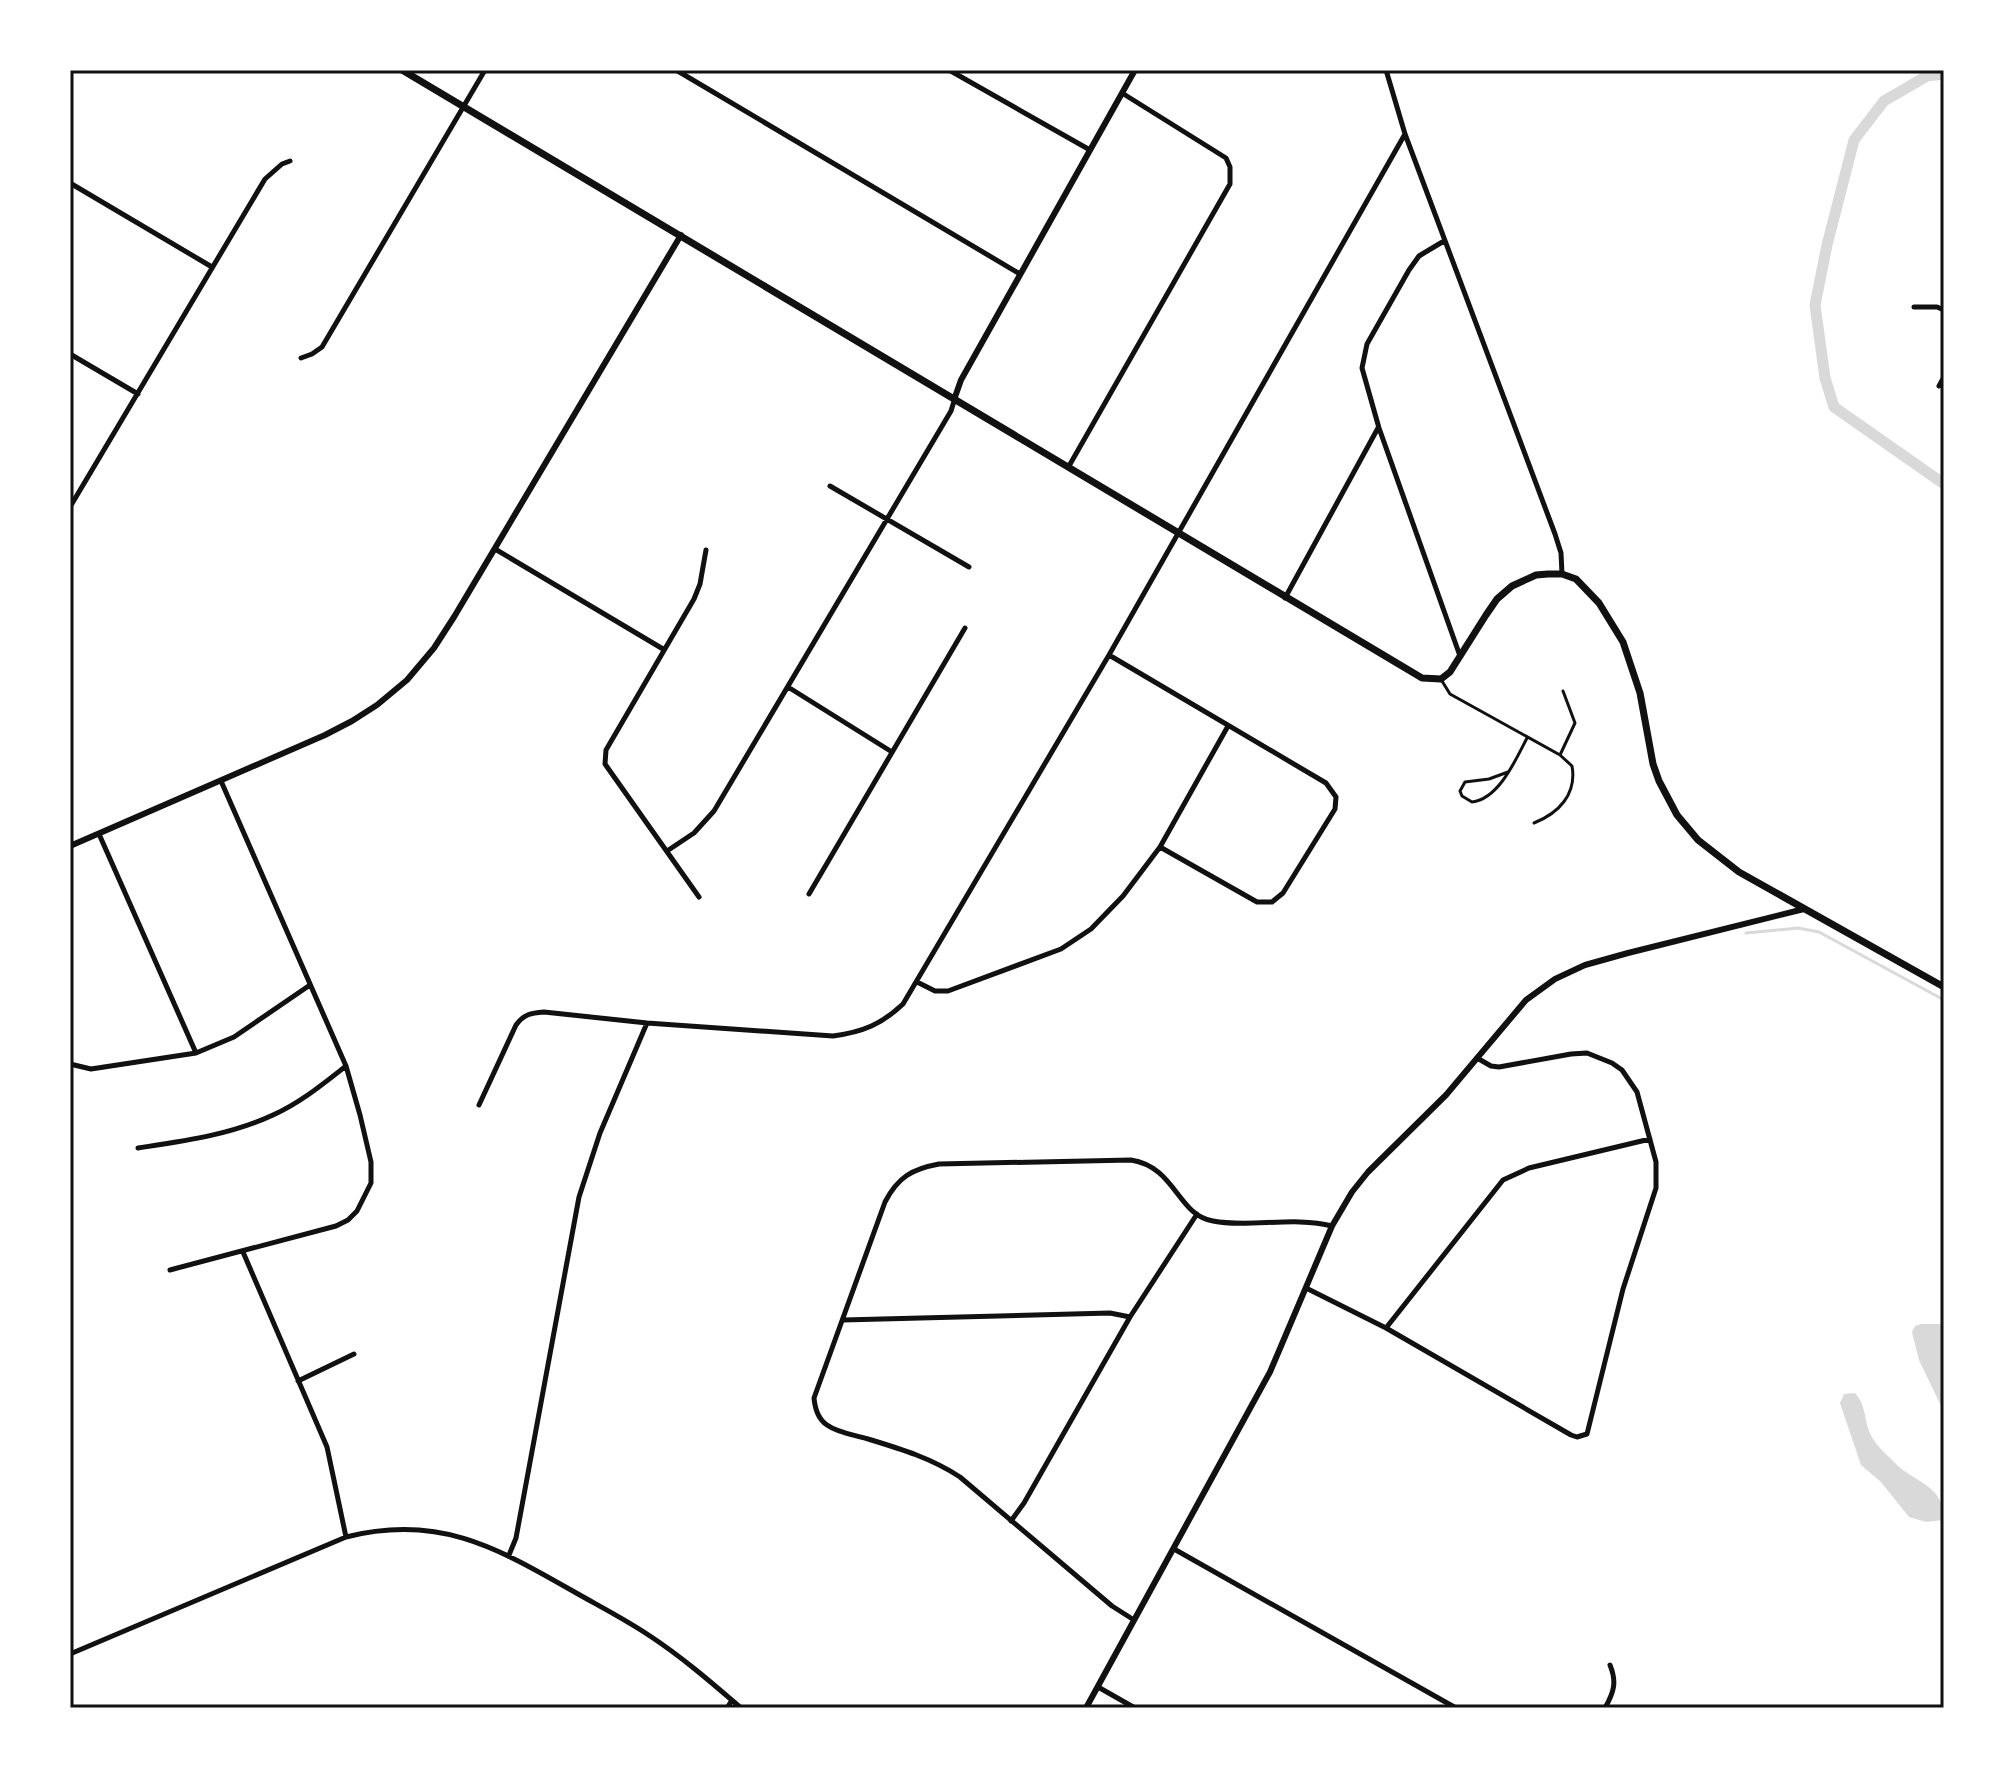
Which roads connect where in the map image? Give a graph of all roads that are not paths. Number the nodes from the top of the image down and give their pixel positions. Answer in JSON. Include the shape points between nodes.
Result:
{"nodes":[{"id":1,"x":402,"y":70,"type":"edge"},
{"id":2,"x":485,"y":70,"type":"edge"},
{"id":3,"x":676,"y":70,"type":"edge"},
{"id":4,"x":949,"y":70,"type":"edge"},
{"id":5,"x":1135,"y":70,"type":"edge"},
{"id":6,"x":1386,"y":70,"type":"edge"},
{"id":7,"x":1122,"y":93,"type":"junction"},
{"id":8,"x":465,"y":107,"type":"junction"},
{"id":9,"x":1405,"y":134,"type":"junction"},
{"id":10,"x":1090,"y":150,"type":"junction"},
{"id":11,"x":290,"y":161,"type":"dead end"},
{"id":12,"x":70,"y":183,"type":"edge"},
{"id":13,"x":681,"y":235,"type":"junction"},
{"id":14,"x":1444,"y":241,"type":"junction"},
{"id":15,"x":212,"y":267,"type":"junction"},
{"id":16,"x":1020,"y":274,"type":"junction"},
{"id":17,"x":1914,"y":307,"type":"dead end"},
{"id":18,"x":1944,"y":310,"type":"edge"},
{"id":19,"x":70,"y":354,"type":"edge"},
{"id":20,"x":301,"y":358,"type":"dead end"},
{"id":21,"x":1944,"y":377,"type":"edge"},
{"id":22,"x":1939,"y":386,"type":"dead end"},
{"id":23,"x":138,"y":394,"type":"junction"},
{"id":24,"x":955,"y":397,"type":"junction"},
{"id":25,"x":1379,"y":428,"type":"junction"},
{"id":26,"x":1069,"y":466,"type":"junction"},
{"id":27,"x":830,"y":486,"type":"dead end"},
{"id":28,"x":70,"y":507,"type":"edge"},
{"id":29,"x":888,"y":520,"type":"junction"},
{"id":30,"x":1179,"y":532,"type":"junction"},
{"id":31,"x":495,"y":549,"type":"junction"},
{"id":32,"x":706,"y":550,"type":"dead end"},
{"id":33,"x":969,"y":567,"type":"dead end"},
{"id":34,"x":1562,"y":574,"type":"junction"},
{"id":35,"x":1285,"y":598,"type":"junction"},
{"id":36,"x":965,"y":628,"type":"dead end"},
{"id":37,"x":663,"y":649,"type":"junction"},
{"id":38,"x":1109,"y":655,"type":"junction"},
{"id":39,"x":1460,"y":657,"type":"junction"},
{"id":40,"x":1441,"y":679,"type":"junction"},
{"id":41,"x":788,"y":687,"type":"junction"},
{"id":42,"x":1563,"y":691,"type":"dead end"},
{"id":43,"x":1228,"y":726,"type":"junction"},
{"id":44,"x":1527,"y":738,"type":"junction"},
{"id":45,"x":892,"y":752,"type":"junction"},
{"id":46,"x":1560,"y":755,"type":"junction"},
{"id":47,"x":1508,"y":772,"type":"junction"},
{"id":48,"x":221,"y":781,"type":"junction"},
{"id":49,"x":1534,"y":823,"type":"dead end"},
{"id":50,"x":99,"y":834,"type":"junction"},
{"id":51,"x":70,"y":846,"type":"edge"},
{"id":52,"x":1160,"y":847,"type":"junction"},
{"id":53,"x":667,"y":851,"type":"junction"},
{"id":54,"x":809,"y":894,"type":"dead end"},
{"id":55,"x":699,"y":897,"type":"dead end"},
{"id":56,"x":1804,"y":909,"type":"junction"},
{"id":57,"x":917,"y":982,"type":"junction"},
{"id":58,"x":310,"y":985,"type":"junction"},
{"id":59,"x":1944,"y":987,"type":"edge"},
{"id":60,"x":647,"y":1023,"type":"junction"},
{"id":61,"x":196,"y":1053,"type":"junction"},
{"id":62,"x":1477,"y":1058,"type":"junction"},
{"id":63,"x":72,"y":1065,"type":"edge"},
{"id":64,"x":346,"y":1066,"type":"junction"},
{"id":65,"x":479,"y":1105,"type":"dead end"},
{"id":66,"x":1650,"y":1139,"type":"junction"},
{"id":67,"x":138,"y":1148,"type":"dead end"},
{"id":68,"x":1197,"y":1214,"type":"junction"},
{"id":69,"x":1332,"y":1226,"type":"junction"},
{"id":70,"x":243,"y":1252,"type":"junction"},
{"id":71,"x":170,"y":1270,"type":"dead end"},
{"id":72,"x":1306,"y":1288,"type":"junction"},
{"id":73,"x":1130,"y":1317,"type":"junction"},
{"id":74,"x":843,"y":1320,"type":"junction"},
{"id":75,"x":1386,"y":1328,"type":"junction"},
{"id":76,"x":354,"y":1354,"type":"dead end"},
{"id":77,"x":298,"y":1381,"type":"junction"},
{"id":78,"x":1011,"y":1521,"type":"junction"},
{"id":79,"x":346,"y":1537,"type":"junction"},
{"id":80,"x":1174,"y":1549,"type":"junction"},
{"id":81,"x":509,"y":1555,"type":"junction"},
{"id":82,"x":1134,"y":1620,"type":"junction"},
{"id":83,"x":70,"y":1654,"type":"edge"},
{"id":84,"x":1610,"y":1665,"type":"dead end"},
{"id":85,"x":1098,"y":1687,"type":"junction"},
{"id":86,"x":732,"y":1700,"type":"junction"},
{"id":87,"x":727,"y":1708,"type":"edge"},
{"id":88,"x":741,"y":1708,"type":"edge"},
{"id":89,"x":1086,"y":1708,"type":"edge"},
{"id":90,"x":1135,"y":1708,"type":"edge"},
{"id":91,"x":1456,"y":1708,"type":"edge"},
{"id":92,"x":1605,"y":1708,"type":"edge"}],
"edges":[{"from":1,"to":8,"type":"main road"},
{"from":2,"to":8,"type":"street"},
{"from":3,"to":16,"type":"street"},
{"from":4,"to":10,"type":"street"},
{"from":5,"to":7,"type":"street"},
{"from":6,"to":9,"type":"street"},
{"from":7,"to":10,"type":"street"},
{"from":7,"to":26,"type":"street","via":[[1226,158],[1230,184]]},
{"from":8,"to":13,"type":"main road"},
{"from":8,"to":20,"type":"street","via":[[322,347]]},
{"from":9,"to":14,"type":"street"},
{"from":9,"to":30,"type":"street"},
{"from":10,"to":16,"type":"street"},
{"from":11,"to":15,"type":"street","via":[[265,179]]},
{"from":12,"to":15,"type":"street"},
{"from":13,"to":24,"type":"main road"},
{"from":13,"to":31,"type":"street"},
{"from":14,"to":25,"type":"street","via":[[1419,256],[1367,344],[1365,383]]},
{"from":14,"to":34,"type":"street","via":[[1555,534]]},
{"from":15,"to":23,"type":"street"},
{"from":16,"to":24,"type":"street"},
{"from":17,"to":18,"type":"street"},
{"from":19,"to":23,"type":"street"},
{"from":21,"to":22,"type":"street"},
{"from":23,"to":28,"type":"street"},
{"from":24,"to":26,"type":"main road"},
{"from":24,"to":29,"type":"street"},
{"from":25,"to":35,"type":"street"},
{"from":25,"to":39,"type":"street"},
{"from":26,"to":30,"type":"main road"},
{"from":27,"to":29,"type":"street"},
{"from":29,"to":33,"type":"street"},
{"from":29,"to":41,"type":"street"},
{"from":30,"to":35,"type":"main road"},
{"from":30,"to":38,"type":"street"},
{"from":31,"to":37,"type":"street"},
{"from":31,"to":48,"type":"street","via":[[434,648],[392,693],[325,735]]},
{"from":32,"to":37,"type":"street","via":[[694,599]]},
{"from":34,"to":39,"type":"main road","via":[[1536,575],[1504,592]]},
{"from":34,"to":56,"type":"main road","via":[[1591,593],[1623,642],[1640,693],[1653,764],[1677,815],[1724,862]]},
{"from":35,"to":40,"type":"main road","via":[[1415,674]]},
{"from":36,"to":45,"type":"street"},
{"from":37,"to":53,"type":"street","via":[[604,758]]},
{"from":38,"to":43,"type":"street"},
{"from":38,"to":57,"type":"street"},
{"from":39,"to":40,"type":"main road"},
{"from":40,"to":44,"type":"lane","via":[[1450,694]]},
{"from":41,"to":45,"type":"street"},
{"from":41,"to":53,"type":"street","via":[[714,811]]},
{"from":42,"to":46,"type":"lane","via":[[1575,723]]},
{"from":43,"to":52,"type":"street"},
{"from":43,"to":52,"type":"street","via":[[1326,783],[1336,797],[1335,809],[1283,893],[1272,902],[1257,902]]},
{"from":44,"to":46,"type":"lane"},
{"from":44,"to":47,"type":"lane"},
{"from":45,"to":54,"type":"street"},
{"from":46,"to":49,"type":"lane","via":[[1572,766],[1571,791],[1557,811]]},
{"from":47,"to":47,"type":"lane","via":[[1465,782],[1462,796],[1478,801]]},
{"from":48,"to":50,"type":"street"},
{"from":48,"to":58,"type":"street"},
{"from":50,"to":51,"type":"street"},
{"from":50,"to":61,"type":"street"},
{"from":52,"to":57,"type":"street","via":[[1123,896],[1078,940],[948,991]]},
{"from":53,"to":55,"type":"street"},
{"from":56,"to":59,"type":"main road"},
{"from":56,"to":62,"type":"street","via":[[1572,970],[1526,1000]]},
{"from":57,"to":60,"type":"street","via":[[903,1004],[878,1025],[833,1036]]},
{"from":58,"to":61,"type":"street","via":[[234,1037]]},
{"from":58,"to":64,"type":"street"},
{"from":60,"to":65,"type":"street","via":[[544,1012],[523,1016]]},
{"from":60,"to":81,"type":"street","via":[[579,1197]]},
{"from":61,"to":63,"type":"street","via":[[91,1069]]},
{"from":62,"to":66,"type":"street","via":[[1499,1067],[1571,1054],[1599,1057],[1631,1080]]},
{"from":62,"to":69,"type":"street","via":[[1368,1172]]},
{"from":64,"to":67,"type":"street","via":[[274,1115],[197,1139]]},
{"from":64,"to":70,"type":"street","via":[[371,1162],[364,1201],[336,1226]]},
{"from":66,"to":75,"type":"street","via":[[1529,1168],[1503,1180]]},
{"from":66,"to":75,"type":"street","via":[[1656,1188],[1623,1289],[1590,1428],[1582,1436],[1571,1435]]},
{"from":68,"to":69,"type":"street","via":[[1213,1221]]},
{"from":68,"to":73,"type":"street"},
{"from":68,"to":74,"type":"street","via":[[1160,1172],[1131,1160],[920,1167],[891,1190]]},
{"from":69,"to":72,"type":"street"},
{"from":70,"to":71,"type":"street"},
{"from":70,"to":77,"type":"street"},
{"from":72,"to":75,"type":"street"},
{"from":72,"to":80,"type":"street","via":[[1270,1372]]},
{"from":73,"to":74,"type":"street","via":[[1110,1313]]},
{"from":73,"to":78,"type":"street"},
{"from":74,"to":78,"type":"street","via":[[814,1398],[821,1420],[942,1465]]},
{"from":76,"to":77,"type":"street"},
{"from":77,"to":79,"type":"street","via":[[327,1447]]},
{"from":78,"to":82,"type":"street"},
{"from":79,"to":81,"type":"street","via":[[372,1530],[422,1530],[471,1539]]},
{"from":79,"to":83,"type":"street"},
{"from":80,"to":82,"type":"street"},
{"from":80,"to":91,"type":"street"},
{"from":81,"to":86,"type":"street","via":[[650,1636]]},
{"from":82,"to":85,"type":"street"},
{"from":84,"to":92,"type":"street","via":[[1614,1691]]},
{"from":85,"to":89,"type":"street"},
{"from":85,"to":90,"type":"street"},
{"from":86,"to":87,"type":"street"},
{"from":86,"to":88,"type":"street"}]}
